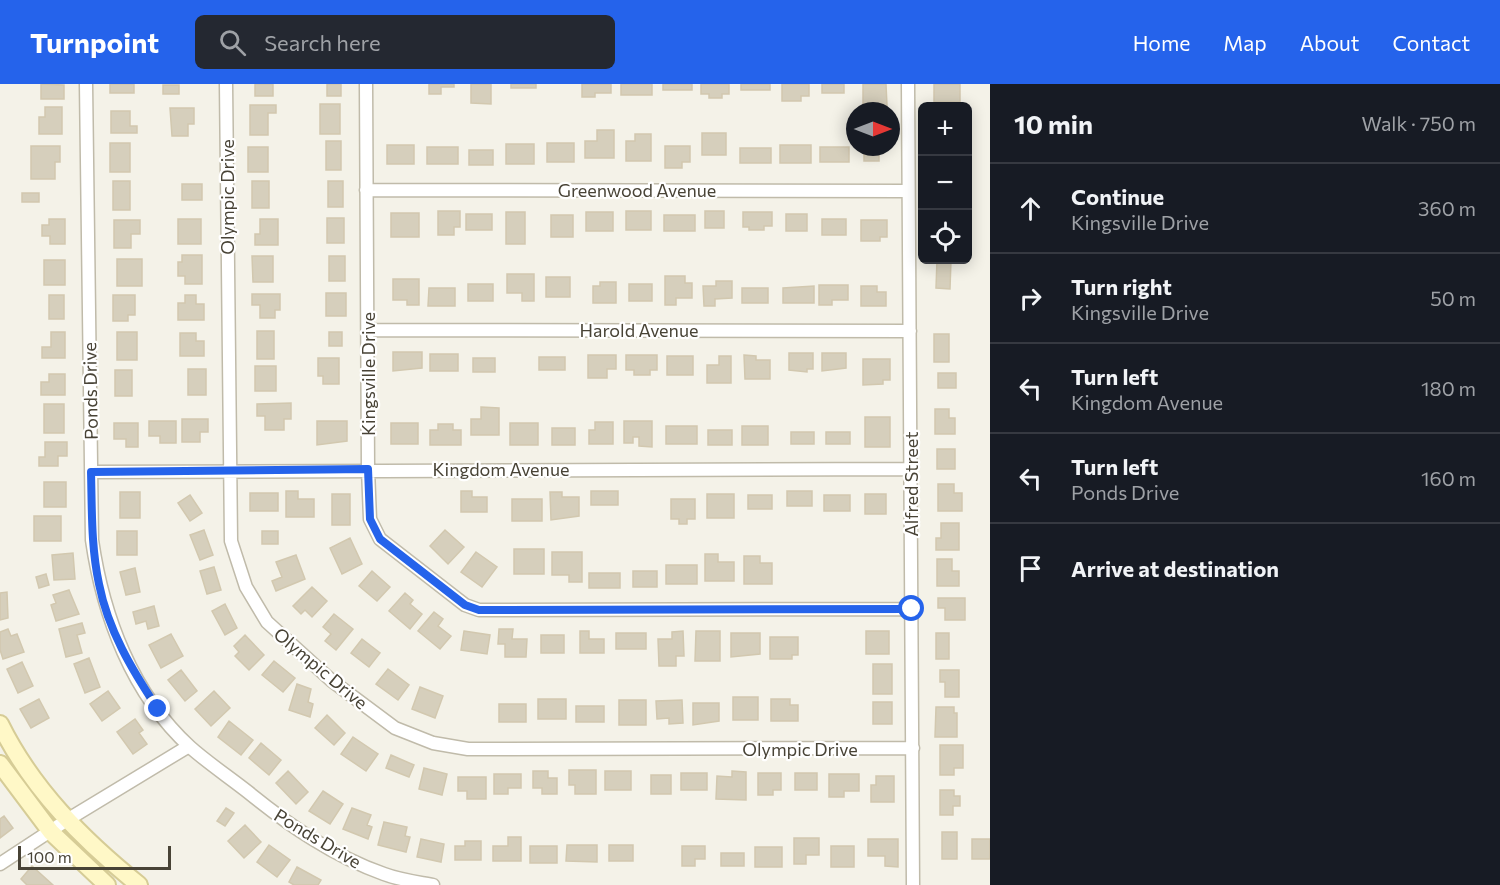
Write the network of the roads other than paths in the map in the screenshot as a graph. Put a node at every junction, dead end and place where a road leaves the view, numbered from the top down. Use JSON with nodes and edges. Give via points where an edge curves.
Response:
{"nodes":[{"id":1,"x":86,"y":84,"type":"edge"},
{"id":2,"x":226,"y":84,"type":"edge"},
{"id":3,"x":366,"y":84,"type":"edge"},
{"id":4,"x":908,"y":84,"type":"edge"},
{"id":5,"x":366,"y":190,"type":"junction"},
{"id":6,"x":908,"y":191,"type":"junction"},
{"id":7,"x":369,"y":330,"type":"junction"},
{"id":8,"x":910,"y":331,"type":"junction"},
{"id":9,"x":368,"y":469,"type":"junction"},
{"id":10,"x":911,"y":469,"type":"junction"},
{"id":11,"x":230,"y":471,"type":"junction"},
{"id":12,"x":91,"y":472,"type":"junction"},
{"id":13,"x":912,"y":609,"type":"junction"},
{"id":14,"x":0,"y":724,"type":"edge"},
{"id":15,"x":189,"y":746,"type":"junction"},
{"id":16,"x":913,"y":748,"type":"junction"},
{"id":17,"x":0,"y":764,"type":"edge"},
{"id":18,"x":67,"y":820,"type":"junction"},
{"id":19,"x":51,"y":832,"type":"junction"},
{"id":20,"x":0,"y":864,"type":"edge"},
{"id":21,"x":107,"y":885,"type":"edge"},
{"id":22,"x":139,"y":885,"type":"edge"},
{"id":23,"x":434,"y":885,"type":"edge"},
{"id":24,"x":913,"y":885,"type":"edge"}],
"edges":[{"from":1,"to":12,"type":"street","name":"Ponds Drive"},
{"from":2,"to":11,"type":"street","name":"Olympic Drive"},
{"from":3,"to":5,"type":"street","name":"Kingsville Drive"},
{"from":4,"to":6,"type":"street","name":"Alfred Street"},
{"from":5,"to":6,"type":"street","name":"Greenwood Avenue"},
{"from":5,"to":7,"type":"street","name":"Kingsville Drive"},
{"from":6,"to":8,"type":"street","name":"Alfred Street"},
{"from":7,"to":8,"type":"street","name":"Harold Avenue"},
{"from":7,"to":9,"type":"street","name":"Kingsville Drive"},
{"from":8,"to":10,"type":"street","name":"Alfred Street"},
{"from":9,"to":10,"type":"street","name":"Kingdom Avenue"},
{"from":9,"to":11,"type":"street","name":"Kingdom Avenue"},
{"from":9,"to":13,"type":"street","name":"Kingsville Drive","via":[[370,519],[380,539],[465,605],[479,610]]},
{"from":10,"to":13,"type":"street","name":"Alfred Street"},
{"from":11,"to":12,"type":"street","name":"Kingdom Avenue"},
{"from":11,"to":16,"type":"street","name":"Olympic Drive","via":[[231,541],[246,587],[267,622],[332,681],[395,728],[433,743],[468,749]]},
{"from":12,"to":15,"type":"street","name":"Ponds Drive","via":[[92,540],[99,585],[115,635],[158,709]]},
{"from":13,"to":16,"type":"street","name":"Alfred Street"},
{"from":14,"to":18,"type":"main road","via":[[42,791]]},
{"from":15,"to":18,"type":"street"},
{"from":15,"to":23,"type":"street","name":"Ponds Drive","via":[[287,824],[340,856],[386,875]]},
{"from":16,"to":24,"type":"street","name":"Alfred Street"},
{"from":17,"to":19,"type":"main road"},
{"from":18,"to":19,"type":"street"},
{"from":18,"to":22,"type":"main road"},
{"from":19,"to":20,"type":"street"},
{"from":19,"to":21,"type":"main road"}]}
